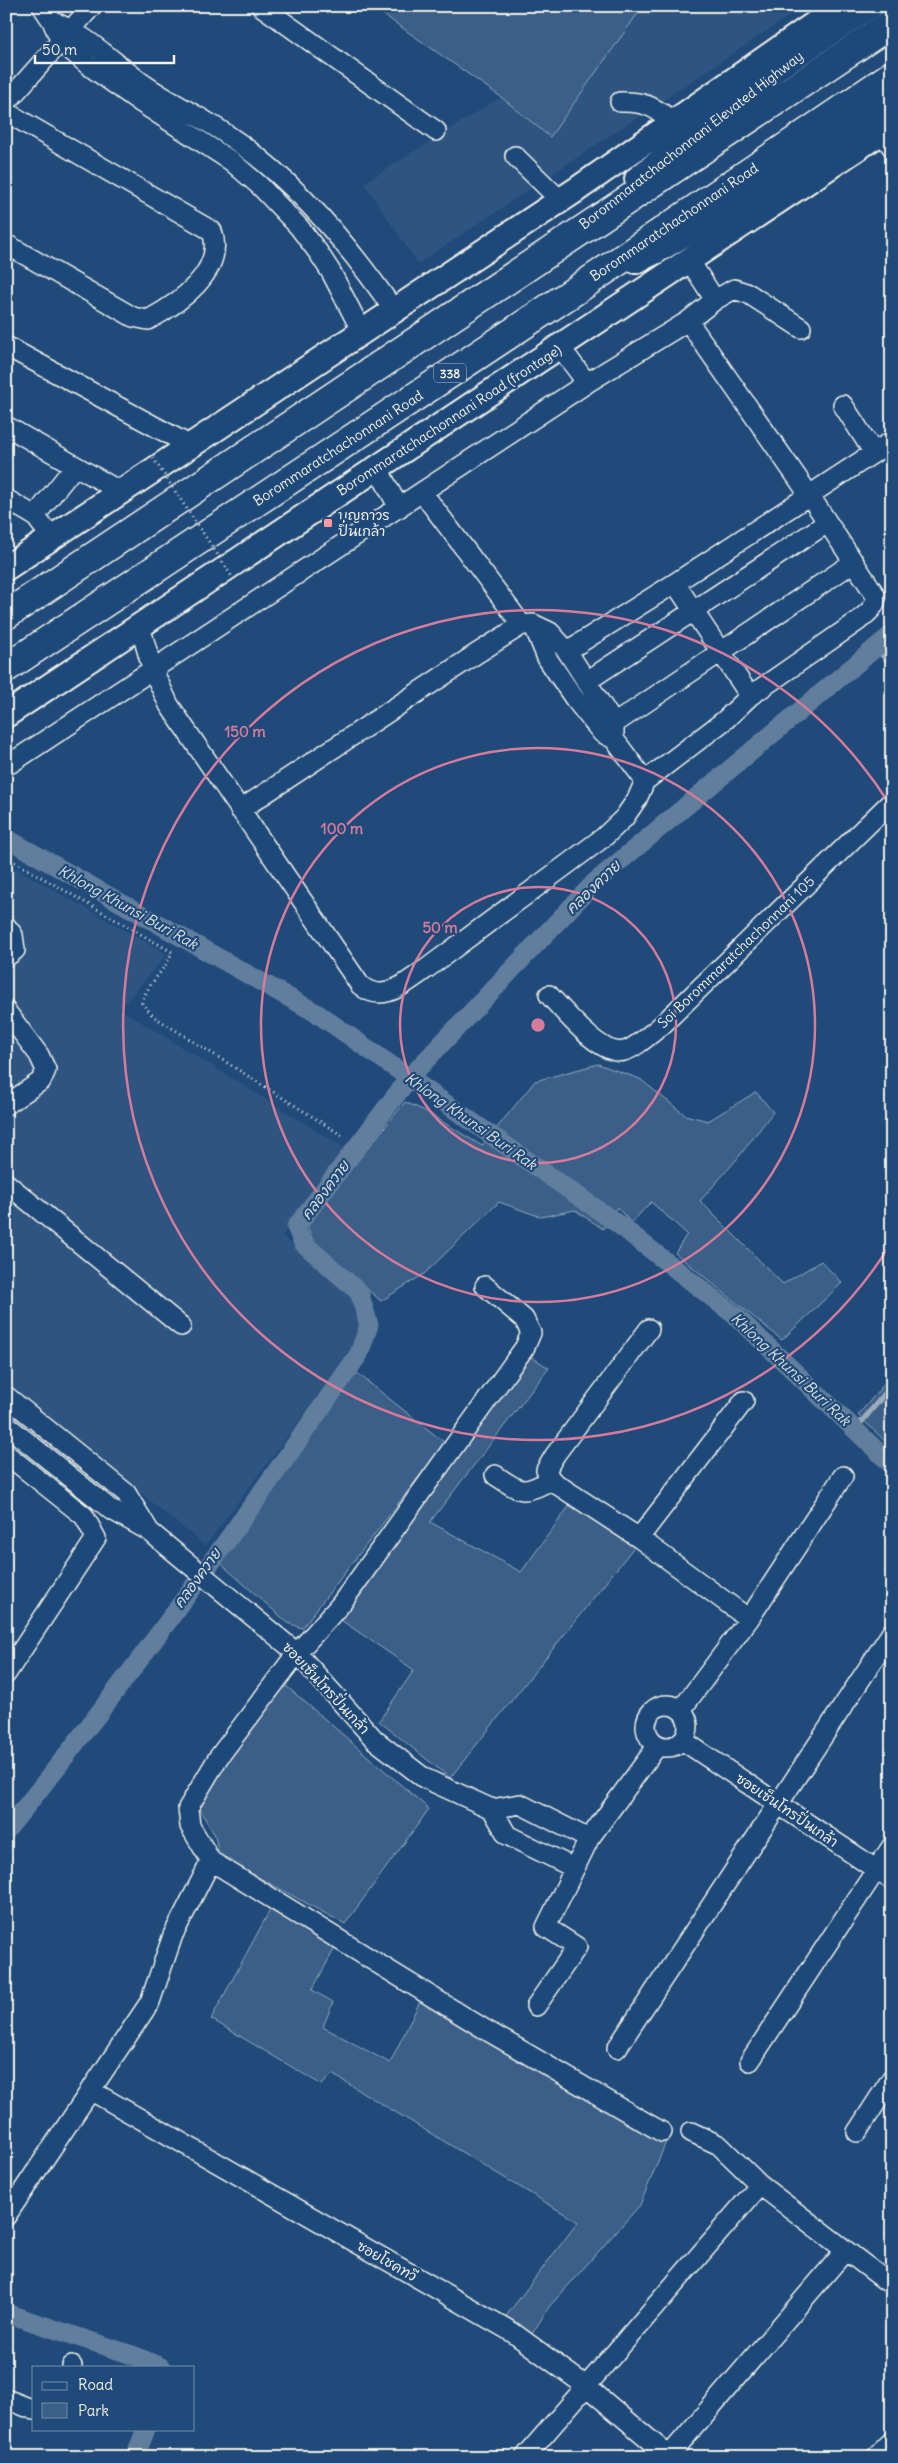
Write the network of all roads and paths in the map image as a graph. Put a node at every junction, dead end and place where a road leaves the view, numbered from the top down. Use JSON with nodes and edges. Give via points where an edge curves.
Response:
{"nodes":[{"id":1,"x":92,"y":6,"type":"edge"},
{"id":2,"x":261,"y":6,"type":"edge"},
{"id":3,"x":840,"y":6,"type":"edge"},
{"id":4,"x":871,"y":6,"type":"edge"},
{"id":5,"x":47,"y":13,"type":"edge"},
{"id":6,"x":892,"y":23,"type":"edge"},
{"id":7,"x":67,"y":35,"type":"junction"},
{"id":8,"x":776,"y":69,"type":"junction"},
{"id":9,"x":892,"y":75,"type":"edge"},
{"id":10,"x":620,"y":102,"type":"dead end"},
{"id":11,"x":6,"y":103,"type":"edge"},
{"id":12,"x":892,"y":104,"type":"edge"},
{"id":13,"x":6,"y":112,"type":"edge"},
{"id":14,"x":674,"y":121,"type":"junction"},
{"id":15,"x":436,"y":131,"type":"dead end"},
{"id":16,"x":888,"y":135,"type":"edge"},
{"id":17,"x":515,"y":156,"type":"dead end"},
{"id":18,"x":799,"y":166,"type":"junction"},
{"id":19,"x":568,"y":195,"type":"junction"},
{"id":20,"x":6,"y":244,"type":"edge"},
{"id":21,"x":562,"y":244,"type":"junction"},
{"id":22,"x":356,"y":256,"type":"junction"},
{"id":23,"x":689,"y":260,"type":"junction"},
{"id":24,"x":331,"y":272,"type":"junction"},
{"id":25,"x":579,"y":288,"type":"junction"},
{"id":26,"x":715,"y":300,"type":"junction"},
{"id":27,"x":395,"y":312,"type":"junction"},
{"id":28,"x":608,"y":314,"type":"junction"},
{"id":29,"x":688,"y":321,"type":"junction"},
{"id":30,"x":801,"y":328,"type":"dead end"},
{"id":31,"x":362,"y":332,"type":"junction"},
{"id":32,"x":6,"y":346,"type":"edge"},
{"id":33,"x":560,"y":347,"type":"junction"},
{"id":34,"x":587,"y":383,"type":"junction"},
{"id":35,"x":843,"y":405,"type":"dead end"},
{"id":36,"x":6,"y":426,"type":"edge"},
{"id":37,"x":892,"y":441,"type":"edge"},
{"id":38,"x":191,"y":446,"type":"junction"},
{"id":39,"x":874,"y":453,"type":"junction"},
{"id":40,"x":153,"y":458,"type":"dead end"},
{"id":41,"x":75,"y":466,"type":"junction"},
{"id":42,"x":377,"y":467,"type":"junction"},
{"id":43,"x":121,"y":492,"type":"junction"},
{"id":44,"x":422,"y":492,"type":"junction"},
{"id":45,"x":810,"y":496,"type":"junction"},
{"id":46,"x":6,"y":499,"type":"edge"},
{"id":47,"x":398,"y":508,"type":"junction"},
{"id":48,"x":35,"y":516,"type":"junction"},
{"id":49,"x":827,"y":523,"type":"junction"},
{"id":50,"x":51,"y":537,"type":"junction"},
{"id":51,"x":854,"y":562,"type":"junction"},
{"id":52,"x":7,"y":567,"type":"edge"},
{"id":53,"x":233,"y":578,"type":"dead end"},
{"id":54,"x":675,"y":583,"type":"junction"},
{"id":55,"x":694,"y":610,"type":"junction"},
{"id":56,"x":6,"y":615,"type":"edge"},
{"id":57,"x":528,"y":625,"type":"junction"},
{"id":58,"x":140,"y":626,"type":"junction"},
{"id":59,"x":567,"y":651,"type":"junction"},
{"id":60,"x":721,"y":651,"type":"junction"},
{"id":61,"x":6,"y":668,"type":"edge"},
{"id":62,"x":152,"y":668,"type":"junction"},
{"id":63,"x":587,"y":681,"type":"junction"},
{"id":64,"x":750,"y":696,"type":"junction"},
{"id":65,"x":6,"y":715,"type":"edge"},
{"id":66,"x":610,"y":732,"type":"junction"},
{"id":67,"x":11,"y":763,"type":"dead end"},
{"id":68,"x":645,"y":781,"type":"junction"},
{"id":69,"x":892,"y":801,"type":"edge"},
{"id":70,"x":240,"y":810,"type":"junction"},
{"id":71,"x":6,"y":857,"type":"edge"},
{"id":72,"x":6,"y":926,"type":"edge"},
{"id":73,"x":6,"y":957,"type":"edge"},
{"id":74,"x":549,"y":995,"type":"dead end"},
{"id":75,"x":6,"y":1011,"type":"edge"},
{"id":76,"x":6,"y":1105,"type":"edge"},
{"id":77,"x":343,"y":1136,"type":"dead end"},
{"id":78,"x":6,"y":1183,"type":"edge"},
{"id":79,"x":485,"y":1286,"type":"dead end"},
{"id":80,"x":180,"y":1326,"type":"dead end"},
{"id":81,"x":649,"y":1329,"type":"dead end"},
{"id":82,"x":6,"y":1396,"type":"edge"},
{"id":83,"x":744,"y":1401,"type":"dead end"},
{"id":84,"x":6,"y":1425,"type":"edge"},
{"id":85,"x":6,"y":1454,"type":"edge"},
{"id":86,"x":496,"y":1475,"type":"dead end"},
{"id":87,"x":844,"y":1476,"type":"dead end"},
{"id":88,"x":551,"y":1480,"type":"junction"},
{"id":89,"x":149,"y":1530,"type":"junction"},
{"id":90,"x":639,"y":1538,"type":"junction"},
{"id":91,"x":749,"y":1619,"type":"junction"},
{"id":92,"x":892,"y":1632,"type":"edge"},
{"id":93,"x":297,"y":1653,"type":"junction"},
{"id":94,"x":6,"y":1674,"type":"edge"},
{"id":95,"x":681,"y":1710,"type":"junction"},
{"id":96,"x":682,"y":1740,"type":"junction"},
{"id":97,"x":658,"y":1744,"type":"junction"},
{"id":98,"x":778,"y":1804,"type":"junction"},
{"id":99,"x":492,"y":1809,"type":"junction"},
{"id":100,"x":590,"y":1839,"type":"junction"},
{"id":101,"x":892,"y":1846,"type":"edge"},
{"id":102,"x":210,"y":1861,"type":"junction"},
{"id":103,"x":574,"y":1868,"type":"junction"},
{"id":104,"x":884,"y":1875,"type":"edge"},
{"id":105,"x":536,"y":2006,"type":"dead end"},
{"id":106,"x":617,"y":2048,"type":"dead end"},
{"id":107,"x":750,"y":2061,"type":"dead end"},
{"id":108,"x":892,"y":2078,"type":"edge"},
{"id":109,"x":90,"y":2090,"type":"junction"},
{"id":110,"x":662,"y":2132,"type":"dead end"},
{"id":111,"x":691,"y":2132,"type":"dead end"},
{"id":112,"x":857,"y":2132,"type":"dead end"},
{"id":113,"x":760,"y":2184,"type":"junction"},
{"id":114,"x":6,"y":2216,"type":"edge"},
{"id":115,"x":845,"y":2250,"type":"junction"},
{"id":116,"x":886,"y":2281,"type":"dead end"},
{"id":117,"x":586,"y":2386,"type":"junction"},
{"id":118,"x":6,"y":2399,"type":"edge"},
{"id":119,"x":32,"y":2409,"type":"edge"},
{"id":120,"x":892,"y":2441,"type":"edge"},
{"id":121,"x":669,"y":2456,"type":"edge"},
{"id":122,"x":525,"y":2457,"type":"edge"},
{"id":123,"x":876,"y":2457,"type":"edge"}],
"edges":[{"from":1,"to":7,"type":"street"},
{"from":2,"to":15,"type":"street"},
{"from":3,"to":14,"type":"main road"},
{"from":4,"to":8,"type":"main road","name":"Borommaratchachonnani Elevated Highway"},
{"from":5,"to":7,"type":"street"},
{"from":6,"to":21,"type":"highway"},
{"from":7,"to":11,"type":"street"},
{"from":7,"to":22,"type":"street","via":[[227,134],[260,159],[319,214]]},
{"from":7,"to":24,"type":"street","via":[[88,65],[231,160],[260,186],[299,227]]},
{"from":8,"to":19,"type":"main road","via":[[635,160]]},
{"from":8,"to":21,"type":"main road","name":"Borommaratchachonnani Elevated Highway","via":[[612,199]]},
{"from":9,"to":25,"type":"highway","name":"Borommaratchachonnani Road","number":"338"},
{"from":10,"to":14,"type":"street","via":[[638,101]]},
{"from":12,"to":18,"type":"main road","number":"338"},
{"from":13,"to":20,"type":"street","via":[[212,231],[215,239],[204,277],[148,320],[133,318]]},
{"from":14,"to":19,"type":"main road"},
{"from":16,"to":23,"type":"main road","name":"Borommaratchachonnani Road (frontage)"},
{"from":17,"to":19,"type":"street"},
{"from":18,"to":25,"type":"main road","number":"338","via":[[655,252]]},
{"from":18,"to":28,"type":"main road"},
{"from":19,"to":27,"type":"main road"},
{"from":21,"to":56,"type":"highway"},
{"from":22,"to":24,"type":"street"},
{"from":22,"to":27,"type":"street"},
{"from":23,"to":26,"type":"street"},
{"from":23,"to":28,"type":"main road","name":"Borommaratchachonnani Road (frontage)"},
{"from":24,"to":31,"type":"street"},
{"from":25,"to":61,"type":"highway","name":"Borommaratchachonnani Road","number":"338"},
{"from":26,"to":29,"type":"street"},
{"from":26,"to":30,"type":"street","via":[[734,289],[741,290]]},
{"from":27,"to":31,"type":"main road"},
{"from":28,"to":33,"type":"main road","name":"Borommaratchachonnani Road (frontage)"},
{"from":29,"to":34,"type":"street"},
{"from":29,"to":45,"type":"street"},
{"from":31,"to":38,"type":"main road"},
{"from":32,"to":38,"type":"street"},
{"from":33,"to":34,"type":"street"},
{"from":33,"to":42,"type":"main road","name":"Borommaratchachonnani Road (frontage)"},
{"from":34,"to":44,"type":"street"},
{"from":35,"to":39,"type":"street"},
{"from":36,"to":41,"type":"street"},
{"from":37,"to":39,"type":"street"},
{"from":38,"to":43,"type":"main road"},
{"from":39,"to":45,"type":"street"},
{"from":40,"to":53,"type":"path","bridge":true},
{"from":41,"to":43,"type":"street"},
{"from":41,"to":48,"type":"street"},
{"from":42,"to":47,"type":"street"},
{"from":42,"to":58,"type":"main road","name":"Borommaratchachonnani Road (frontage)"},
{"from":43,"to":50,"type":"main road"},
{"from":44,"to":47,"type":"street"},
{"from":44,"to":57,"type":"street"},
{"from":45,"to":49,"type":"street"},
{"from":45,"to":54,"type":"street"},
{"from":46,"to":48,"type":"street"},
{"from":47,"to":62,"type":"street"},
{"from":48,"to":50,"type":"street"},
{"from":49,"to":51,"type":"street"},
{"from":49,"to":55,"type":"street"},
{"from":50,"to":52,"type":"main road"},
{"from":51,"to":60,"type":"street"},
{"from":51,"to":64,"type":"street","via":[[876,596],[872,608],[858,622]]},
{"from":54,"to":55,"type":"street"},
{"from":54,"to":59,"type":"street"},
{"from":55,"to":60,"type":"street"},
{"from":55,"to":63,"type":"street"},
{"from":57,"to":59,"type":"street","via":[[550,632]]},
{"from":57,"to":66,"type":"street","via":[[574,698]]},
{"from":57,"to":70,"type":"street","via":[[476,654]]},
{"from":58,"to":62,"type":"street"},
{"from":58,"to":65,"type":"main road","name":"Borommaratchachonnani Road (frontage)"},
{"from":59,"to":63,"type":"street"},
{"from":60,"to":64,"type":"street"},
{"from":60,"to":66,"type":"street"},
{"from":62,"to":67,"type":"street"},
{"from":62,"to":70,"type":"street","via":[[169,705]]},
{"from":63,"to":66,"type":"street"},
{"from":64,"to":68,"type":"street","via":[[725,720]]},
{"from":66,"to":68,"type":"street"},
{"from":68,"to":70,"type":"street","via":[[624,818],[604,837],[426,969],[381,995],[368,993],[360,985]]},
{"from":69,"to":74,"type":"street","name":"Soi Borommaratchachonnani 105","via":[[662,1026],[626,1051],[616,1052],[591,1038]]},
{"from":71,"to":77,"type":"path","via":[[172,952],[167,965],[145,992],[142,1003],[153,1016]]},
{"from":72,"to":73,"type":"street","via":[[13,935],[15,950]]},
{"from":75,"to":76,"type":"street","via":[[39,1055],[46,1070],[41,1081]]},
{"from":78,"to":80,"type":"street"},
{"from":79,"to":93,"type":"street","via":[[524,1319],[531,1333],[525,1347],[341,1604]]},
{"from":81,"to":88,"type":"street","via":[[555,1455],[546,1470]]},
{"from":82,"to":89,"type":"street","name":"ซอยเซ็นโทรปิ่นเกล้า","via":[[126,1493]]},
{"from":83,"to":90,"type":"street"},
{"from":84,"to":89,"type":"street","name":"ซอยเซ็นโทรปิ่นเกล้า","via":[[110,1509]]},
{"from":85,"to":94,"type":"street","via":[[84,1516],[96,1538]]},
{"from":86,"to":88,"type":"street","via":[[516,1489],[530,1491]]},
{"from":87,"to":91,"type":"street"},
{"from":88,"to":90,"type":"street"},
{"from":89,"to":93,"type":"street","name":"ซอยเซ็นโทรปิ่นเกล้า"},
{"from":90,"to":91,"type":"street"},
{"from":91,"to":95,"type":"street"},
{"from":92,"to":98,"type":"street"},
{"from":93,"to":99,"type":"street","name":"ซอยเซ็นโทรปิ่นเกล้า","via":[[375,1740],[424,1778]]},
{"from":93,"to":102,"type":"street","via":[[218,1758],[188,1808],[190,1826]]},
{"from":95,"to":96,"type":"street","via":[[688,1728]]},
{"from":95,"to":97,"type":"street","via":[[668,1705],[650,1714],[648,1735]]},
{"from":96,"to":97,"type":"street","via":[[671,1746]]},
{"from":96,"to":98,"type":"street","name":"ซอยเซ็นโทรปิ่นเกล้า"},
{"from":97,"to":100,"type":"street"},
{"from":98,"to":104,"type":"street","name":"ซอยเซ็นโทรปิ่นเกล้า"},
{"from":98,"to":106,"type":"street"},
{"from":99,"to":100,"type":"street","via":[[520,1804]]},
{"from":99,"to":103,"type":"street","via":[[507,1835]]},
{"from":100,"to":103,"type":"street"},
{"from":101,"to":104,"type":"street"},
{"from":102,"to":109,"type":"street","via":[[173,1935],[150,2002]]},
{"from":102,"to":110,"type":"street","via":[[486,2030]]},
{"from":103,"to":105,"type":"street","via":[[546,1927],[577,1947]]},
{"from":104,"to":107,"type":"street"},
{"from":108,"to":112,"type":"street"},
{"from":109,"to":114,"type":"street"},
{"from":109,"to":117,"type":"street","name":"ซอยโชคทวี","via":[[512,2332]]},
{"from":111,"to":113,"type":"street","via":[[719,2145]]},
{"from":113,"to":115,"type":"street"},
{"from":113,"to":117,"type":"street"},
{"from":115,"to":116,"type":"street"},
{"from":115,"to":121,"type":"street"},
{"from":117,"to":121,"type":"street","name":"ซอยโชคทวี"},
{"from":117,"to":122,"type":"street"},
{"from":118,"to":119,"type":"street"},
{"from":120,"to":123,"type":"street"}]}
